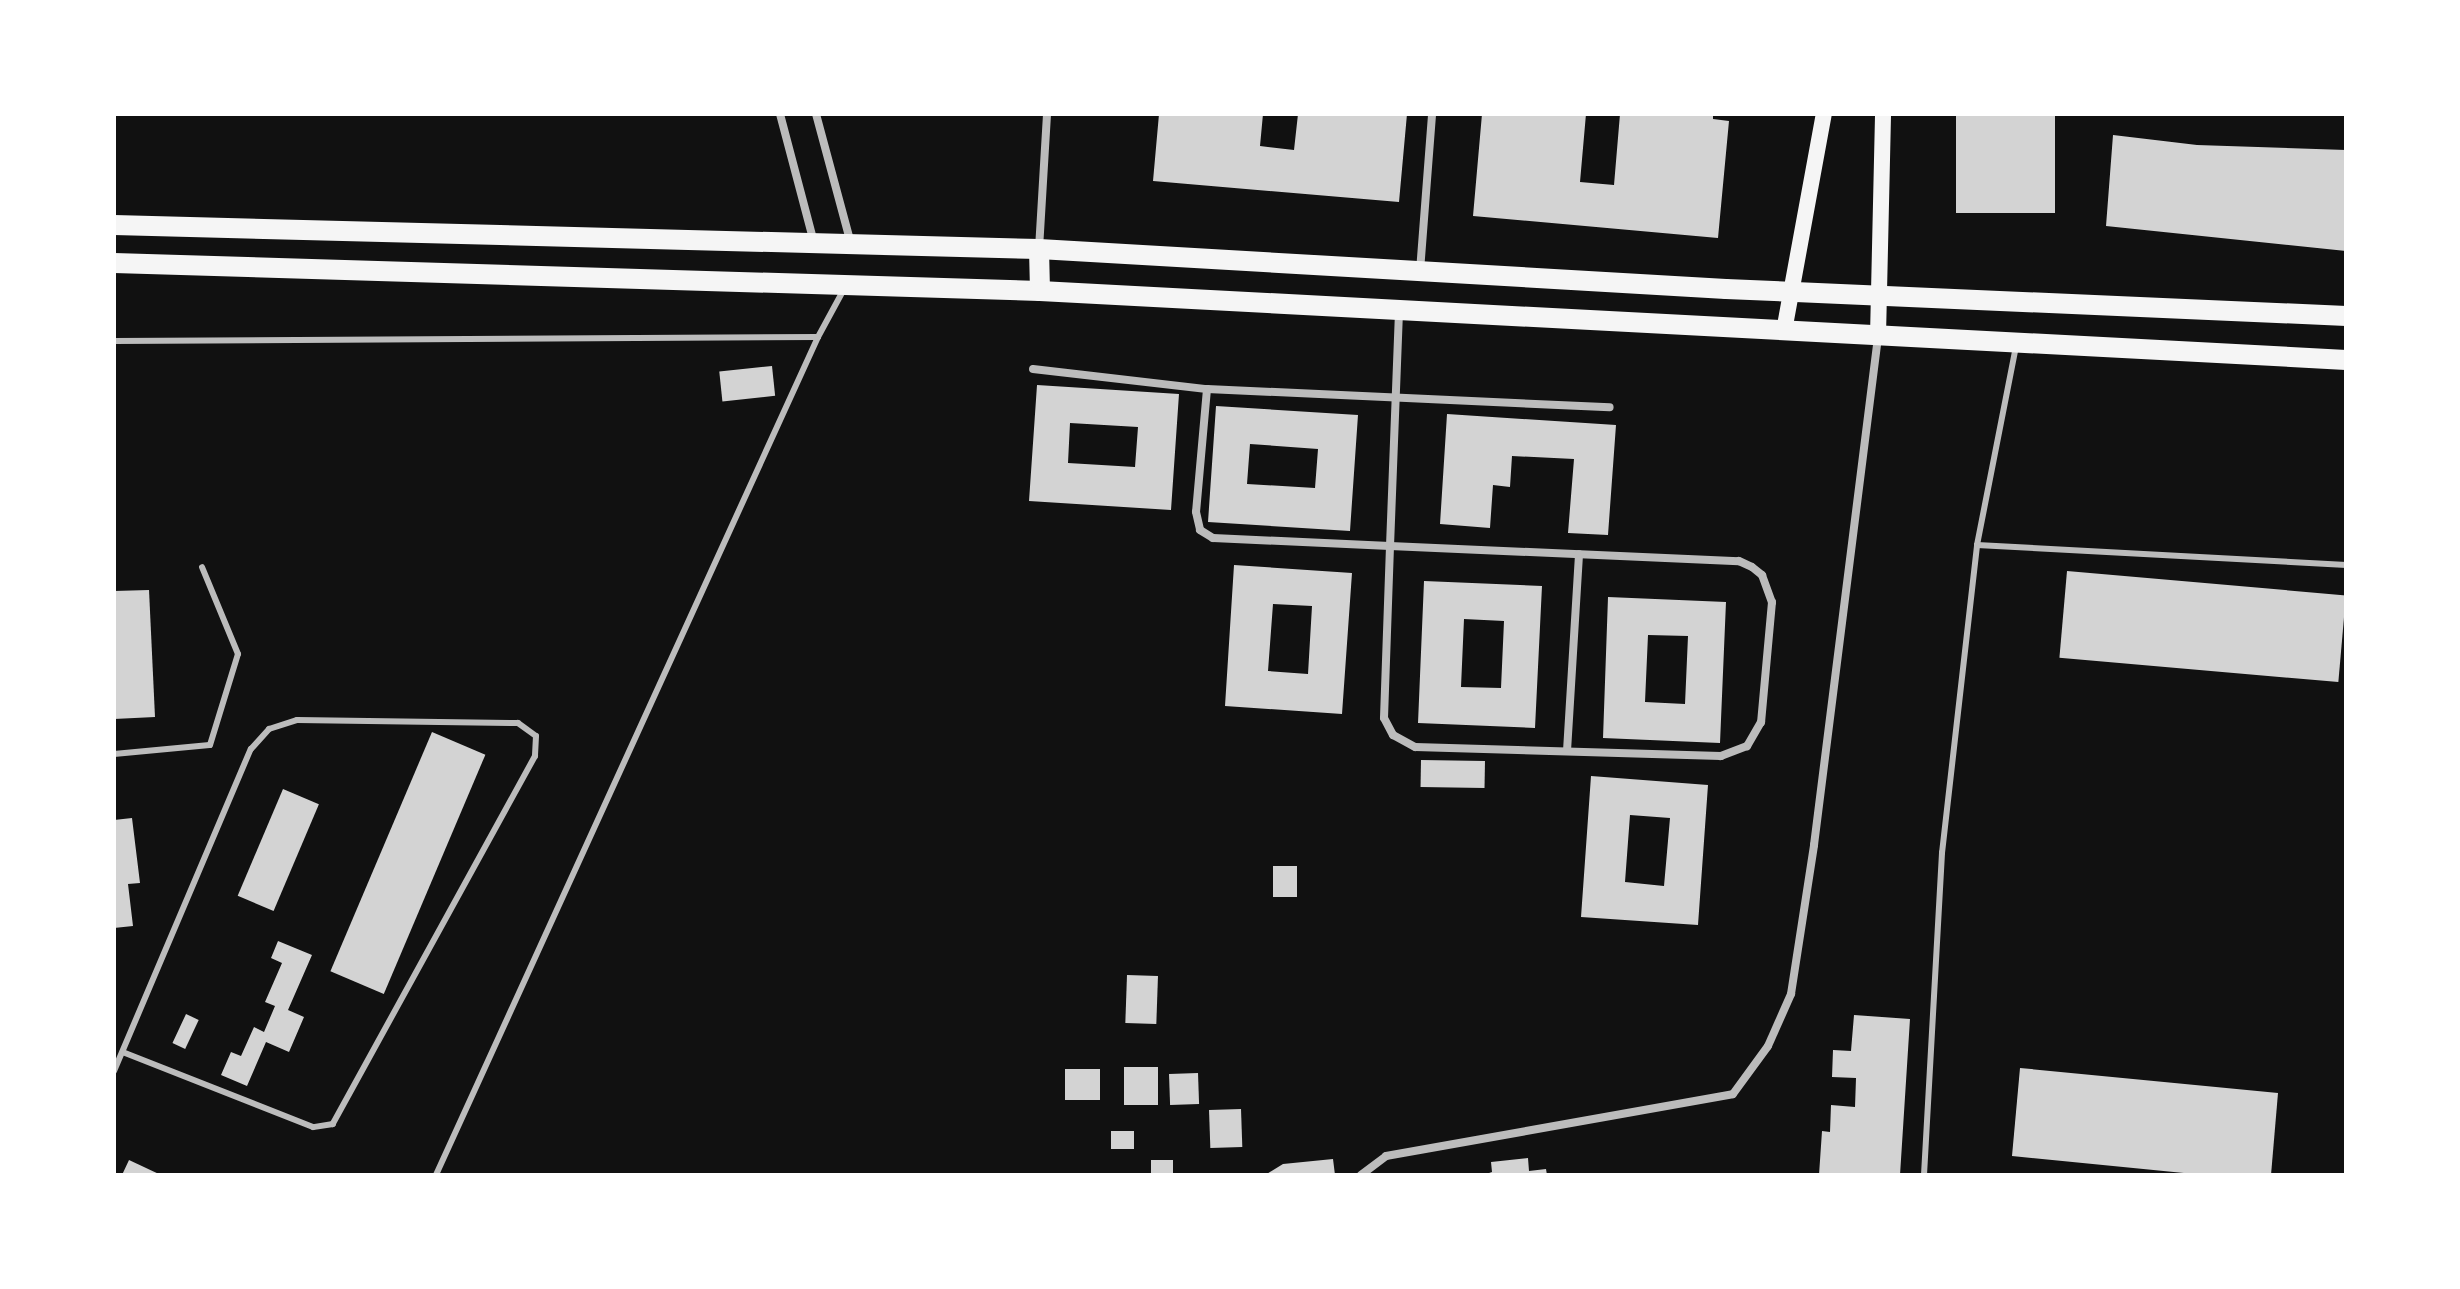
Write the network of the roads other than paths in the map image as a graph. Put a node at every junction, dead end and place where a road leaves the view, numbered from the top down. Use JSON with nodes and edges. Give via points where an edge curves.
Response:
{"nodes":[{"id":1,"x":780,"y":114,"type":"edge"},
{"id":2,"x":816,"y":114,"type":"edge"},
{"id":3,"x":1047,"y":114,"type":"edge"},
{"id":4,"x":1432,"y":114,"type":"edge"},
{"id":5,"x":1824,"y":114,"type":"edge"},
{"id":6,"x":1883,"y":114,"type":"edge"},
{"id":7,"x":114,"y":225,"type":"edge"},
{"id":8,"x":815,"y":244,"type":"junction"},
{"id":9,"x":851,"y":244,"type":"junction"},
{"id":10,"x":1039,"y":249,"type":"junction"},
{"id":11,"x":114,"y":263,"type":"edge"},
{"id":12,"x":1420,"y":272,"type":"junction"},
{"id":13,"x":846,"y":285,"type":"junction"},
{"id":14,"x":1040,"y":291,"type":"junction"},
{"id":15,"x":1788,"y":292,"type":"junction"},
{"id":16,"x":1882,"y":296,"type":"junction"},
{"id":17,"x":1399,"y":311,"type":"junction"},
{"id":18,"x":2346,"y":316,"type":"edge"},
{"id":19,"x":1784,"y":331,"type":"junction"},
{"id":20,"x":1878,"y":336,"type":"junction"},
{"id":21,"x":818,"y":337,"type":"junction"},
{"id":22,"x":114,"y":341,"type":"edge"},
{"id":23,"x":2016,"y":344,"type":"junction"},
{"id":24,"x":2346,"y":360,"type":"edge"},
{"id":25,"x":1033,"y":369,"type":"dead end"},
{"id":26,"x":1207,"y":389,"type":"junction"},
{"id":27,"x":1395,"y":397,"type":"junction"},
{"id":28,"x":1610,"y":407,"type":"dead end"},
{"id":29,"x":1977,"y":545,"type":"junction"},
{"id":30,"x":1390,"y":546,"type":"junction"},
{"id":31,"x":1579,"y":554,"type":"junction"},
{"id":32,"x":2346,"y":565,"type":"edge"},
{"id":33,"x":202,"y":567,"type":"dead end"},
{"id":34,"x":1567,"y":751,"type":"junction"},
{"id":35,"x":114,"y":754,"type":"edge"},
{"id":36,"x":125,"y":1053,"type":"junction"},
{"id":37,"x":114,"y":1071,"type":"edge"},
{"id":38,"x":436,"y":1175,"type":"edge"},
{"id":39,"x":1361,"y":1175,"type":"edge"},
{"id":40,"x":1924,"y":1175,"type":"edge"}],
"edges":[{"from":1,"to":8,"type":"street"},
{"from":2,"to":9,"type":"street"},
{"from":3,"to":10,"type":"street"},
{"from":4,"to":12,"type":"street"},
{"from":5,"to":15,"type":"main road"},
{"from":6,"to":16,"type":"main road"},
{"from":7,"to":8,"type":"main road"},
{"from":8,"to":9,"type":"main road"},
{"from":9,"to":10,"type":"main road"},
{"from":10,"to":12,"type":"main road"},
{"from":10,"to":14,"type":"main road"},
{"from":11,"to":13,"type":"main road"},
{"from":12,"to":15,"type":"main road"},
{"from":13,"to":14,"type":"main road"},
{"from":13,"to":21,"type":"lane"},
{"from":14,"to":17,"type":"main road"},
{"from":15,"to":16,"type":"main road"},
{"from":15,"to":19,"type":"main road"},
{"from":16,"to":18,"type":"main road"},
{"from":16,"to":20,"type":"main road"},
{"from":17,"to":19,"type":"main road"},
{"from":17,"to":27,"type":"street"},
{"from":19,"to":20,"type":"main road"},
{"from":20,"to":23,"type":"main road"},
{"from":20,"to":39,"type":"street","via":[[1812,860],[1791,994],[1768,1046],[1733,1094],[1386,1156]]},
{"from":21,"to":22,"type":"lane"},
{"from":21,"to":38,"type":"lane"},
{"from":23,"to":24,"type":"main road"},
{"from":23,"to":29,"type":"lane"},
{"from":25,"to":26,"type":"street"},
{"from":26,"to":27,"type":"street"},
{"from":26,"to":30,"type":"street","via":[[1196,512],[1205,535]]},
{"from":27,"to":28,"type":"street"},
{"from":27,"to":30,"type":"street"},
{"from":29,"to":32,"type":"lane"},
{"from":29,"to":40,"type":"lane","via":[[1942,853]]},
{"from":30,"to":31,"type":"street"},
{"from":30,"to":34,"type":"street","via":[[1384,718],[1393,735],[1415,747]]},
{"from":31,"to":34,"type":"street"},
{"from":31,"to":34,"type":"street","via":[[1739,561],[1762,575],[1772,602],[1761,722],[1747,746],[1721,756]]},
{"from":33,"to":35,"type":"lane","via":[[238,654],[210,745]]},
{"from":36,"to":36,"type":"lane","via":[[313,1127],[333,1124],[535,756],[536,736],[518,723],[297,720],[269,729],[251,749]]},
{"from":36,"to":37,"type":"lane"}]}
